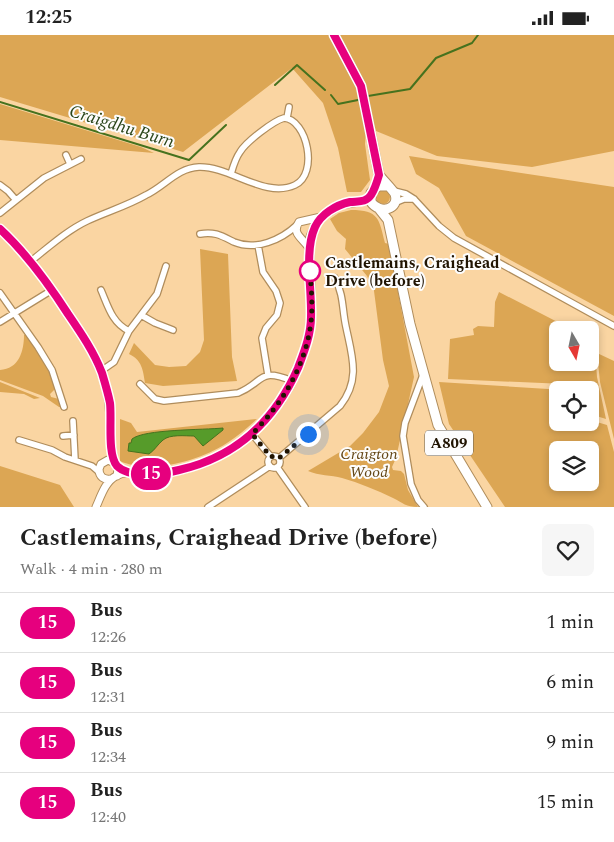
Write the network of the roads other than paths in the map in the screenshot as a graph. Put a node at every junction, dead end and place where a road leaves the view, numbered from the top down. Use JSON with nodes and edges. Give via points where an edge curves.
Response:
{"nodes":[{"id":1,"x":334,"y":35,"type":"edge"},
{"id":2,"x":289,"y":107,"type":"dead end"},
{"id":3,"x":287,"y":118,"type":"junction"},
{"id":4,"x":66,"y":155,"type":"dead end"},
{"id":5,"x":80,"y":159,"type":"dead end"},
{"id":6,"x":70,"y":164,"type":"junction"},
{"id":7,"x":231,"y":174,"type":"junction"},
{"id":8,"x":379,"y":175,"type":"junction"},
{"id":9,"x":0,"y":185,"type":"edge"},
{"id":10,"x":376,"y":187,"type":"junction"},
{"id":11,"x":391,"y":189,"type":"junction"},
{"id":12,"x":15,"y":199,"type":"junction"},
{"id":13,"x":414,"y":199,"type":"junction"},
{"id":14,"x":372,"y":203,"type":"junction"},
{"id":15,"x":393,"y":204,"type":"junction"},
{"id":16,"x":0,"y":213,"type":"edge"},
{"id":17,"x":321,"y":217,"type":"junction"},
{"id":18,"x":388,"y":220,"type":"junction"},
{"id":19,"x":309,"y":221,"type":"junction"},
{"id":20,"x":296,"y":225,"type":"junction"},
{"id":21,"x":0,"y":229,"type":"edge"},
{"id":22,"x":200,"y":234,"type":"dead end"},
{"id":23,"x":287,"y":234,"type":"junction"},
{"id":24,"x":306,"y":235,"type":"junction"},
{"id":25,"x":258,"y":245,"type":"junction"},
{"id":26,"x":31,"y":261,"type":"junction"},
{"id":27,"x":166,"y":267,"type":"dead end"},
{"id":28,"x":335,"y":278,"type":"dead end"},
{"id":29,"x":52,"y":290,"type":"junction"},
{"id":30,"x":101,"y":290,"type":"dead end"},
{"id":31,"x":0,"y":293,"type":"edge"},
{"id":32,"x":14,"y":313,"type":"junction"},
{"id":33,"x":142,"y":315,"type":"junction"},
{"id":34,"x":0,"y":322,"type":"edge"},
{"id":35,"x":614,"y":326,"type":"edge"},
{"id":36,"x":173,"y":330,"type":"dead end"},
{"id":37,"x":129,"y":331,"type":"junction"},
{"id":38,"x":101,"y":371,"type":"junction"},
{"id":39,"x":424,"y":373,"type":"junction"},
{"id":40,"x":268,"y":375,"type":"junction"},
{"id":41,"x":292,"y":381,"type":"junction"},
{"id":42,"x":140,"y":384,"type":"dead end"},
{"id":43,"x":64,"y":407,"type":"dead end"},
{"id":44,"x":73,"y":421,"type":"dead end"},
{"id":45,"x":252,"y":434,"type":"junction"},
{"id":46,"x":74,"y":435,"type":"junction"},
{"id":47,"x":63,"y":436,"type":"dead end"},
{"id":48,"x":19,"y":439,"type":"dead end"},
{"id":49,"x":111,"y":450,"type":"junction"},
{"id":50,"x":271,"y":457,"type":"junction"},
{"id":51,"x":279,"y":458,"type":"junction"},
{"id":52,"x":74,"y":460,"type":"junction"},
{"id":53,"x":116,"y":465,"type":"junction"},
{"id":54,"x":270,"y":466,"type":"junction"},
{"id":55,"x":277,"y":467,"type":"junction"},
{"id":56,"x":102,"y":469,"type":"junction"},
{"id":57,"x":128,"y":473,"type":"junction"},
{"id":58,"x":114,"y":477,"type":"junction"},
{"id":59,"x":103,"y":489,"type":"junction"},
{"id":60,"x":96,"y":507,"type":"edge"},
{"id":61,"x":208,"y":507,"type":"edge"},
{"id":62,"x":305,"y":507,"type":"edge"},
{"id":63,"x":424,"y":507,"type":"edge"},
{"id":64,"x":487,"y":507,"type":"edge"}],
"edges":[{"from":1,"to":8,"type":"main road","via":[[361,86]]},
{"from":2,"to":3,"type":"street"},
{"from":3,"to":7,"type":"street","via":[[278,120],[244,147]]},
{"from":3,"to":7,"type":"street","via":[[302,134],[308,153],[309,165],[303,179],[292,187],[275,189]]},
{"from":4,"to":6,"type":"street"},
{"from":5,"to":6,"type":"street"},
{"from":6,"to":12,"type":"street","via":[[44,177]]},
{"from":7,"to":26,"type":"street","via":[[205,167],[181,171],[154,191],[77,227]]},
{"from":8,"to":10,"type":"main road"},
{"from":8,"to":11,"type":"main road"},
{"from":9,"to":12,"type":"street"},
{"from":10,"to":11,"type":"main road","via":[[381,185]]},
{"from":10,"to":14,"type":"main road"},
{"from":11,"to":13,"type":"street"},
{"from":11,"to":15,"type":"main road"},
{"from":12,"to":16,"type":"street"},
{"from":13,"to":15,"type":"street"},
{"from":13,"to":35,"type":"street","via":[[454,238]]},
{"from":14,"to":15,"type":"main road","via":[[387,209]]},
{"from":14,"to":17,"type":"street","via":[[341,205]]},
{"from":14,"to":18,"type":"main road","number":"A809"},
{"from":15,"to":18,"type":"main road","number":"A809"},
{"from":17,"to":19,"type":"street"},
{"from":17,"to":24,"type":"street"},
{"from":18,"to":39,"type":"main road","number":"A809"},
{"from":19,"to":20,"type":"street"},
{"from":19,"to":24,"type":"street","via":[[312,225]]},
{"from":20,"to":23,"type":"street"},
{"from":20,"to":24,"type":"street"},
{"from":21,"to":26,"type":"street"},
{"from":22,"to":25,"type":"street"},
{"from":23,"to":24,"type":"street"},
{"from":23,"to":25,"type":"street"},
{"from":24,"to":41,"type":"street","via":[[310,249],[311,319],[304,352]]},
{"from":25,"to":40,"type":"street","via":[[263,272],[280,303],[277,315],[262,338]]},
{"from":26,"to":29,"type":"street"},
{"from":27,"to":33,"type":"street","via":[[159,291]]},
{"from":28,"to":51,"type":"street","via":[[352,352],[352,384],[340,406]]},
{"from":29,"to":32,"type":"street"},
{"from":29,"to":38,"type":"street"},
{"from":30,"to":37,"type":"street","via":[[112,317]]},
{"from":31,"to":32,"type":"street"},
{"from":32,"to":34,"type":"street"},
{"from":32,"to":43,"type":"street","via":[[52,370]]},
{"from":33,"to":36,"type":"street"},
{"from":33,"to":37,"type":"street"},
{"from":37,"to":38,"type":"street","via":[[117,358]]},
{"from":38,"to":49,"type":"street","via":[[110,402]]},
{"from":39,"to":63,"type":"street","via":[[403,436],[411,484]]},
{"from":39,"to":64,"type":"main road","number":"A809","via":[[438,425]]},
{"from":40,"to":41,"type":"street"},
{"from":40,"to":42,"type":"street","via":[[238,393],[164,401],[155,399]]},
{"from":41,"to":45,"type":"street","via":[[283,398]]},
{"from":44,"to":46,"type":"street"},
{"from":45,"to":50,"type":"street"},
{"from":45,"to":57,"type":"street","via":[[222,454],[192,467],[157,474]]},
{"from":46,"to":47,"type":"street"},
{"from":46,"to":52,"type":"street"},
{"from":48,"to":52,"type":"street"},
{"from":49,"to":53,"type":"street"},
{"from":49,"to":56,"type":"street"},
{"from":50,"to":51,"type":"street"},
{"from":50,"to":54,"type":"street","via":[[268,461]]},
{"from":51,"to":55,"type":"street"},
{"from":52,"to":56,"type":"street"},
{"from":53,"to":56,"type":"street","via":[[110,461]]},
{"from":53,"to":57,"type":"street"},
{"from":53,"to":58,"type":"street"},
{"from":54,"to":55,"type":"street"},
{"from":54,"to":61,"type":"street"},
{"from":55,"to":62,"type":"street"},
{"from":56,"to":58,"type":"street"},
{"from":56,"to":59,"type":"street"},
{"from":57,"to":58,"type":"street"},
{"from":58,"to":59,"type":"street"},
{"from":59,"to":60,"type":"street"}]}
